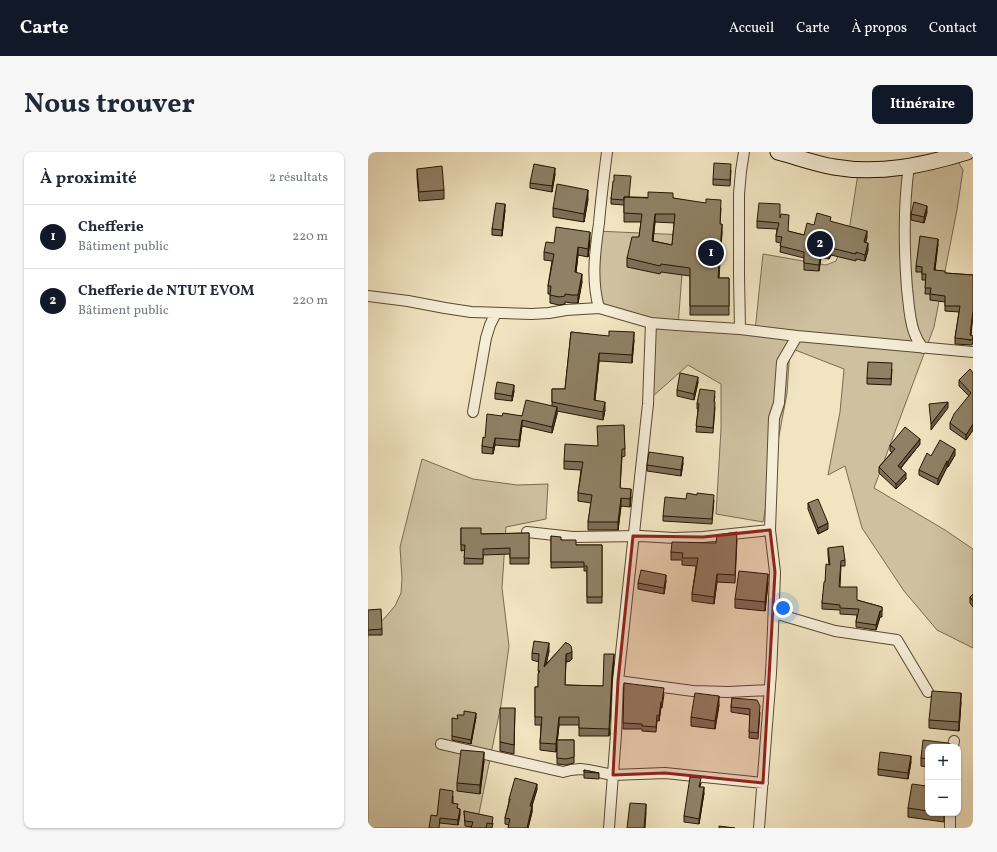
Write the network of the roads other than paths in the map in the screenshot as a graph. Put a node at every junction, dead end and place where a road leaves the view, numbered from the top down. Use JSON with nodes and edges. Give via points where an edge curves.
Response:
{"nodes":[{"id":1,"x":607,"y":152,"type":"edge"},
{"id":2,"x":744,"y":152,"type":"edge"},
{"id":3,"x":778,"y":152,"type":"edge"},
{"id":4,"x":967,"y":152,"type":"edge"},
{"id":5,"x":909,"y":166,"type":"junction"},
{"id":6,"x":368,"y":296,"type":"edge"},
{"id":7,"x":599,"y":308,"type":"junction"},
{"id":8,"x":496,"y":313,"type":"junction"},
{"id":9,"x":651,"y":323,"type":"junction"},
{"id":10,"x":740,"y":328,"type":"junction"},
{"id":11,"x":797,"y":336,"type":"junction"},
{"id":12,"x":923,"y":348,"type":"junction"},
{"id":13,"x":973,"y":352,"type":"edge"},
{"id":14,"x":473,"y":412,"type":"dead end"},
{"id":15,"x":770,"y":530,"type":"junction"},
{"id":16,"x":527,"y":532,"type":"edge"},
{"id":17,"x":634,"y":536,"type":"junction"},
{"id":18,"x":774,"y":613,"type":"junction"},
{"id":19,"x":618,"y":681,"type":"junction"},
{"id":20,"x":769,"y":690,"type":"junction"},
{"id":21,"x":928,"y":692,"type":"dead end"},
{"id":22,"x":441,"y":744,"type":"dead end"},
{"id":23,"x":613,"y":775,"type":"junction"},
{"id":24,"x":763,"y":783,"type":"junction"},
{"id":25,"x":950,"y":816,"type":"edge"},
{"id":26,"x":610,"y":828,"type":"edge"},
{"id":27,"x":759,"y":828,"type":"edge"},
{"id":28,"x":950,"y":828,"type":"edge"}],
"edges":[{"from":1,"to":7,"type":"street","via":[[594,262]]},
{"from":2,"to":10,"type":"street","via":[[740,194]]},
{"from":3,"to":5,"type":"street","via":[[833,167],[886,170]]},
{"from":4,"to":5,"type":"street"},
{"from":5,"to":12,"type":"street","via":[[905,202],[906,266],[910,316],[917,340]]},
{"from":6,"to":8,"type":"street","via":[[471,312]]},
{"from":7,"to":8,"type":"street","via":[[532,314]]},
{"from":7,"to":9,"type":"street"},
{"from":8,"to":14,"type":"street","via":[[486,338]]},
{"from":9,"to":10,"type":"street"},
{"from":9,"to":17,"type":"street","via":[[648,404]]},
{"from":10,"to":11,"type":"street"},
{"from":11,"to":12,"type":"street"},
{"from":11,"to":15,"type":"street","via":[[782,362],[779,403],[774,418]]},
{"from":12,"to":13,"type":"street"},
{"from":15,"to":17,"type":"street","via":[[703,537]]},
{"from":15,"to":18,"type":"street","via":[[775,572]]},
{"from":16,"to":17,"type":"street","via":[[573,537]]},
{"from":17,"to":19,"type":"street"},
{"from":18,"to":20,"type":"street"},
{"from":18,"to":21,"type":"street","via":[[835,631],[898,640]]},
{"from":19,"to":20,"type":"street","via":[[693,691]]},
{"from":19,"to":23,"type":"street"},
{"from":20,"to":24,"type":"street"},
{"from":22,"to":23,"type":"street","via":[[563,772],[580,769]]},
{"from":23,"to":24,"type":"street","via":[[665,773]]},
{"from":23,"to":26,"type":"street"},
{"from":24,"to":27,"type":"street"},
{"from":25,"to":28,"type":"street"}]}
